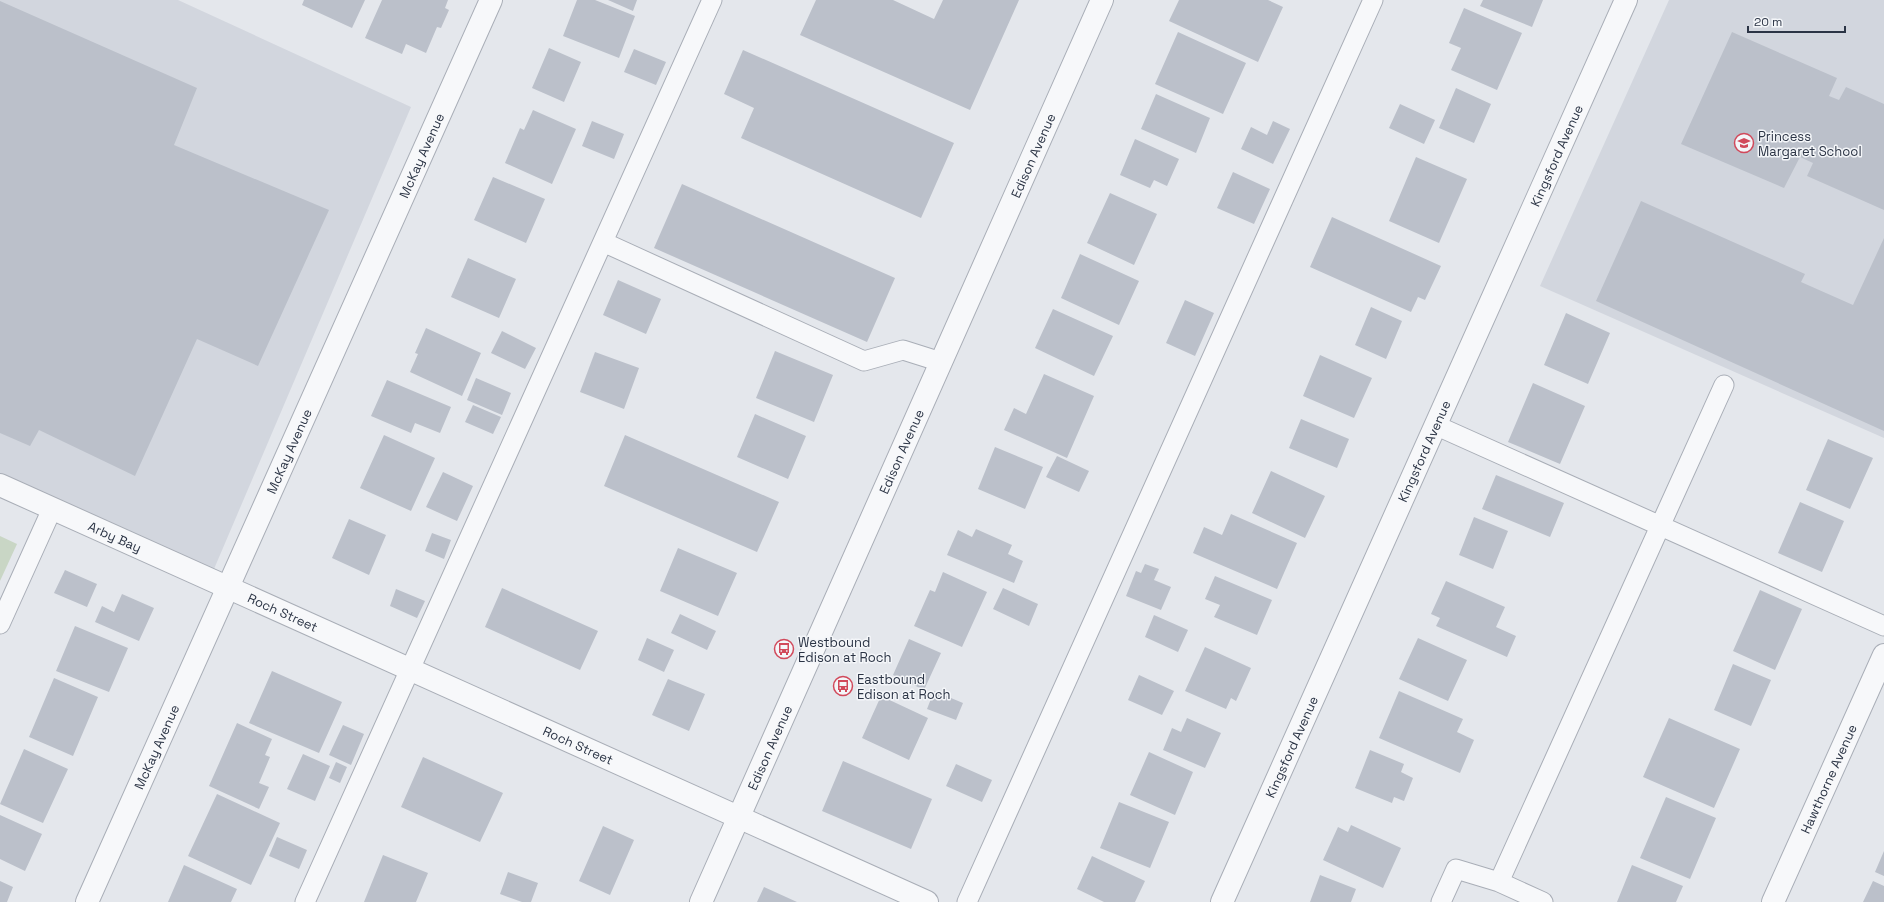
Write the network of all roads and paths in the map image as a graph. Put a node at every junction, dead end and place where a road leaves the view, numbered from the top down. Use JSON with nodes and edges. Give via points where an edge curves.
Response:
{"nodes":[{"id":1,"x":491,"y":0,"type":"edge"},
{"id":2,"x":712,"y":0,"type":"edge"},
{"id":3,"x":1102,"y":0,"type":"edge"},
{"id":4,"x":1373,"y":0,"type":"edge"},
{"id":5,"x":1626,"y":0,"type":"edge"},
{"id":6,"x":603,"y":242,"type":"junction"},
{"id":7,"x":941,"y":362,"type":"junction"},
{"id":8,"x":1724,"y":386,"type":"dead end"},
{"id":9,"x":1435,"y":425,"type":"junction"},
{"id":10,"x":0,"y":485,"type":"edge"},
{"id":11,"x":52,"y":509,"type":"junction"},
{"id":12,"x":1660,"y":526,"type":"junction"},
{"id":13,"x":229,"y":588,"type":"junction"},
{"id":14,"x":0,"y":624,"type":"edge"},
{"id":15,"x":1884,"y":626,"type":"edge"},
{"id":16,"x":1884,"y":655,"type":"edge"},
{"id":17,"x":410,"y":670,"type":"junction"},
{"id":18,"x":739,"y":817,"type":"junction"},
{"id":19,"x":1499,"y":882,"type":"junction"},
{"id":20,"x":87,"y":902,"type":"edge"},
{"id":21,"x":305,"y":902,"type":"edge"},
{"id":22,"x":701,"y":902,"type":"edge"},
{"id":23,"x":927,"y":902,"type":"edge"},
{"id":24,"x":967,"y":902,"type":"edge"},
{"id":25,"x":1222,"y":902,"type":"edge"},
{"id":26,"x":1441,"y":902,"type":"edge"},
{"id":27,"x":1543,"y":902,"type":"edge"},
{"id":28,"x":1773,"y":902,"type":"edge"}],
"edges":[{"from":1,"to":13,"type":"street","name":"McKay Avenue"},
{"from":2,"to":6,"type":"lane"},
{"from":3,"to":7,"type":"street","name":"Edison Avenue"},
{"from":4,"to":24,"type":"lane"},
{"from":5,"to":9,"type":"street","name":"Kingsford Avenue"},
{"from":6,"to":7,"type":"lane","via":[[864,361],[903,350]]},
{"from":6,"to":17,"type":"lane"},
{"from":7,"to":18,"type":"street","name":"Edison Avenue"},
{"from":8,"to":12,"type":"lane"},
{"from":9,"to":12,"type":"lane"},
{"from":9,"to":25,"type":"street","name":"Kingsford Avenue"},
{"from":10,"to":11,"type":"street","name":"Arby Bay"},
{"from":11,"to":13,"type":"street","name":"Arby Bay"},
{"from":11,"to":14,"type":"lane"},
{"from":12,"to":15,"type":"lane"},
{"from":12,"to":19,"type":"lane"},
{"from":13,"to":17,"type":"street","name":"Roch Street"},
{"from":13,"to":20,"type":"street","name":"McKay Avenue"},
{"from":16,"to":28,"type":"street","name":"Hawthorne Avenue"},
{"from":17,"to":18,"type":"street","name":"Roch Street"},
{"from":17,"to":21,"type":"lane"},
{"from":18,"to":22,"type":"street","name":"Edison Avenue"},
{"from":18,"to":23,"type":"street","name":"Roch Street"},
{"from":19,"to":26,"type":"lane","via":[[1456,869]]},
{"from":19,"to":27,"type":"lane"}]}
